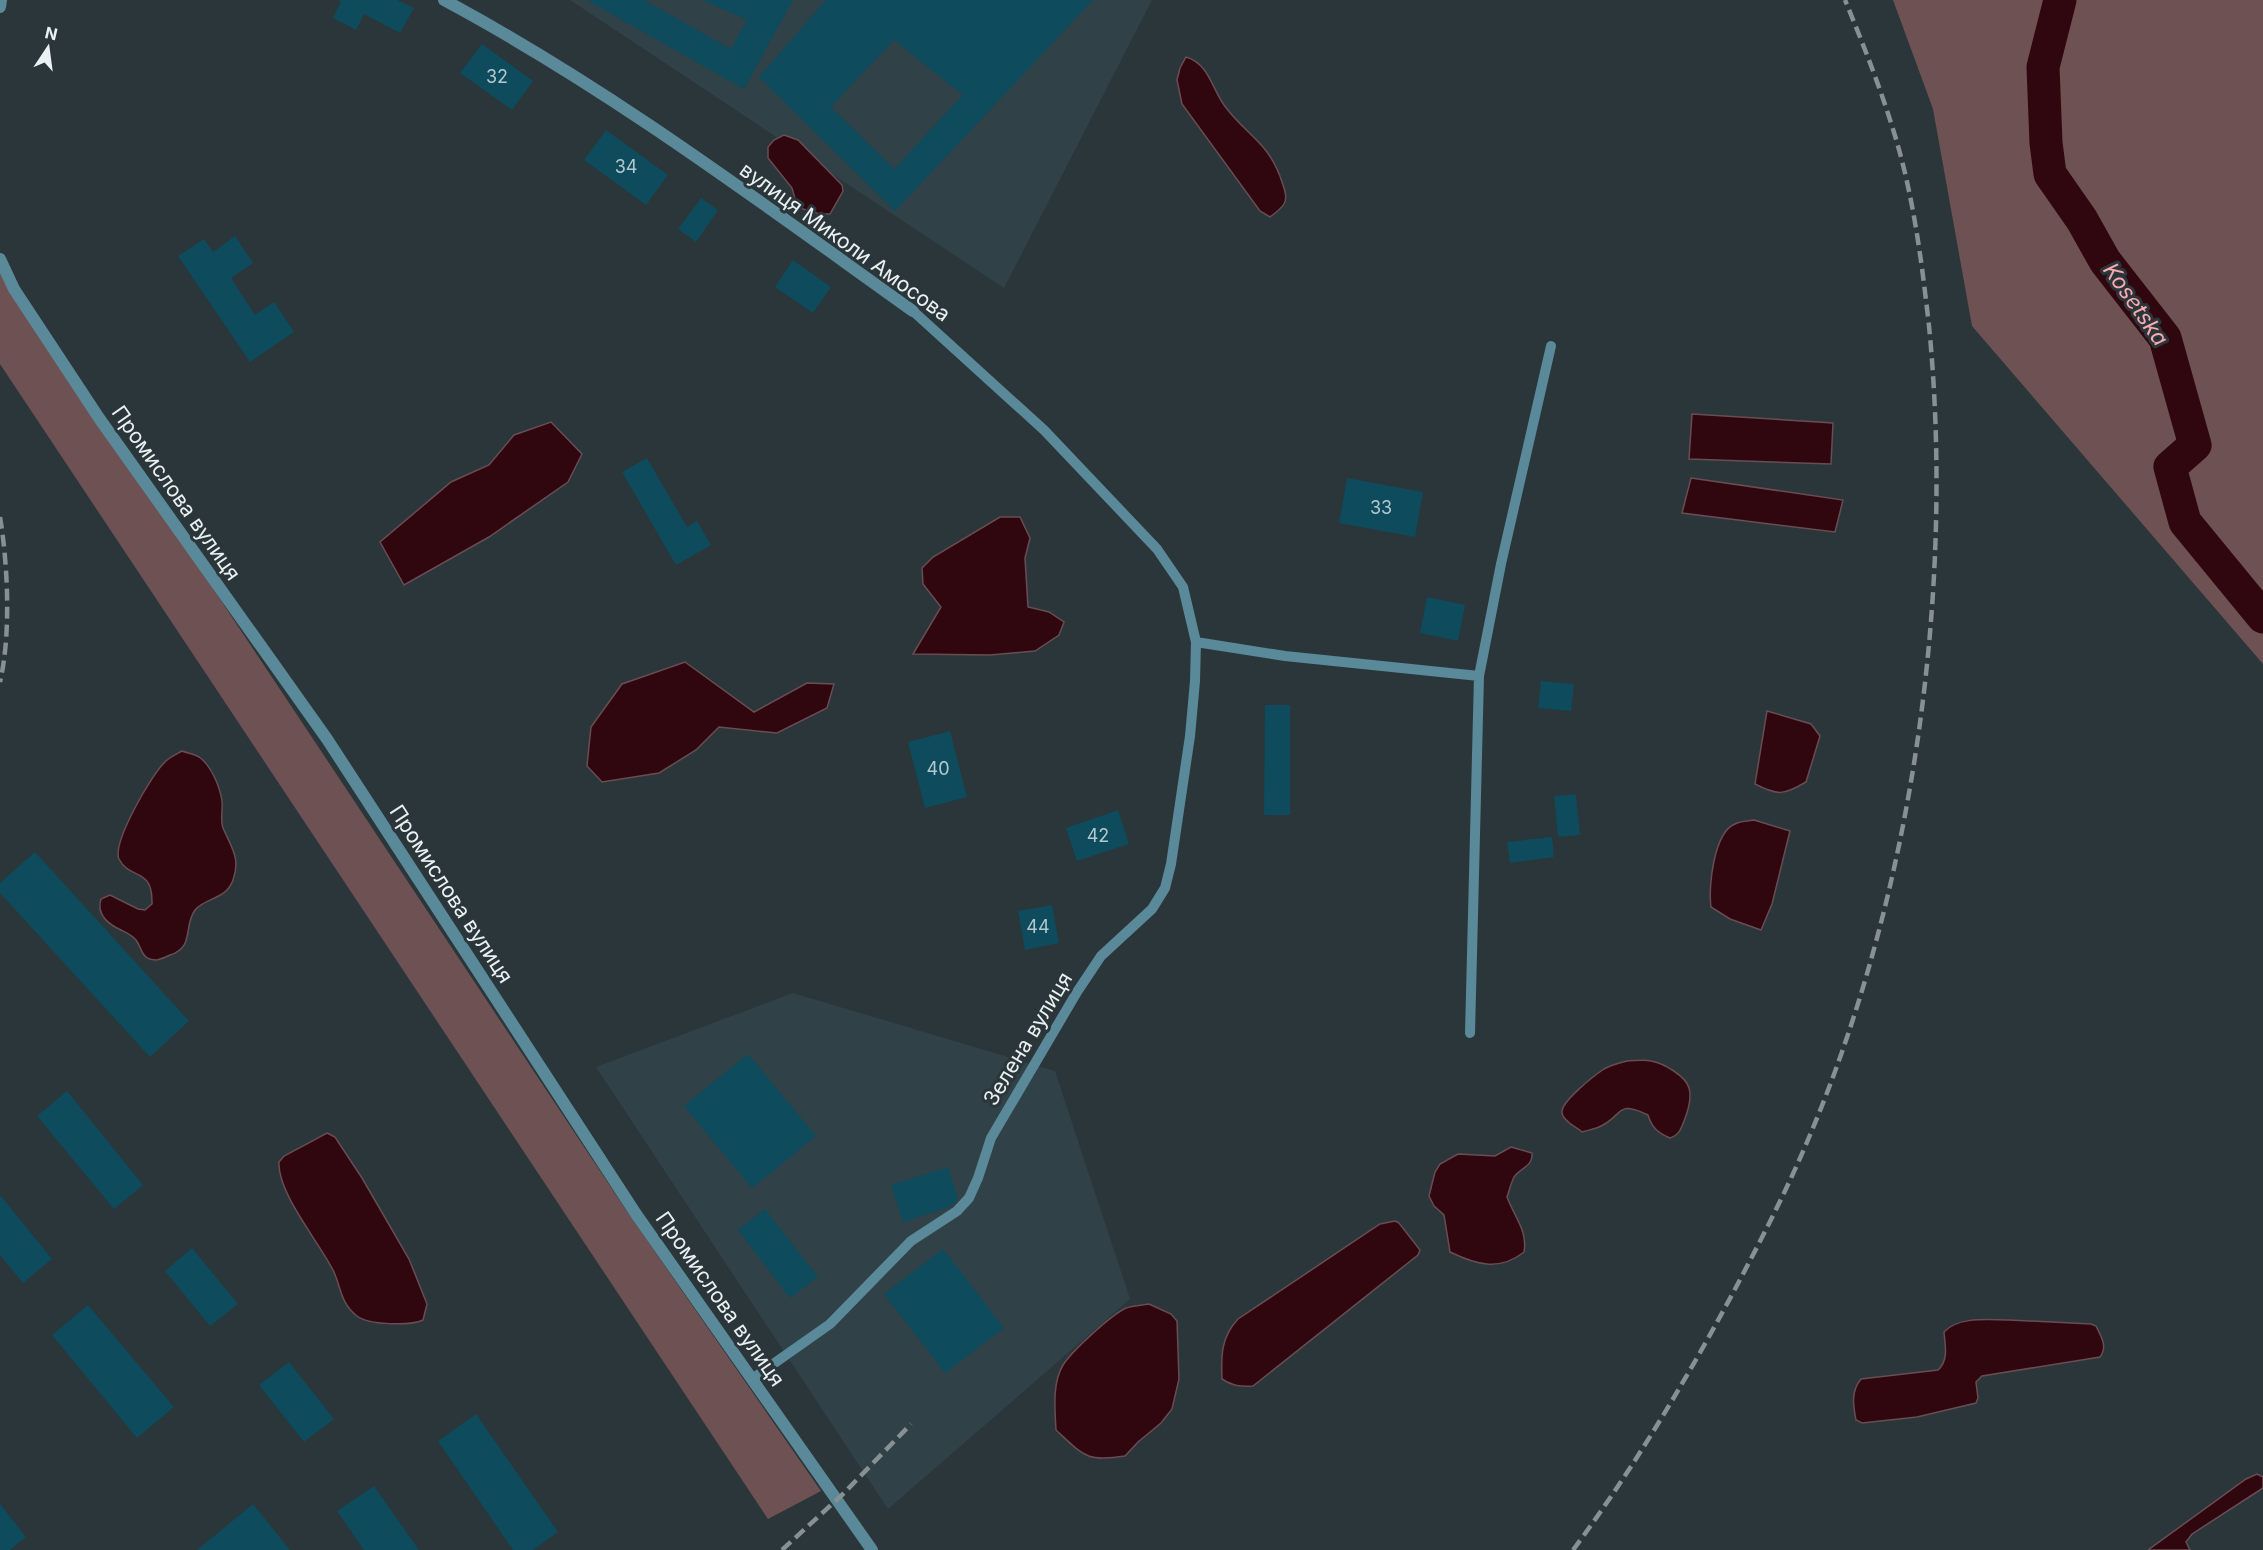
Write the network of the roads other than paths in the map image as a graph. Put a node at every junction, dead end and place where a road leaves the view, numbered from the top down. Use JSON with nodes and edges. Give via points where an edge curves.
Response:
{"nodes":[{"id":1,"x":1,"y":0,"type":"edge"},
{"id":2,"x":444,"y":0,"type":"edge"},
{"id":3,"x":0,"y":7,"type":"edge"},
{"id":4,"x":0,"y":259,"type":"edge"},
{"id":5,"x":914,"y":311,"type":"joint"},
{"id":6,"x":1551,"y":346,"type":"dead end"},
{"id":7,"x":1196,"y":642,"type":"junction"},
{"id":8,"x":1479,"y":676,"type":"junction"},
{"id":9,"x":1470,"y":1033,"type":"dead end"},
{"id":10,"x":752,"y":1379,"type":"junction"},
{"id":11,"x":872,"y":1550,"type":"edge"}],
"edges":[{"from":1,"to":3,"type":"street"},
{"from":2,"to":5,"type":"street","name":"вулиця Миколи Амосова","via":[[504,32],[633,112]]},
{"from":4,"to":10,"type":"street","name":"Промислова вулиця","via":[[14,289],[99,418],[327,739],[636,1214]]},
{"from":5,"to":7,"type":"lane","name":"вулиця Миколи Амосова","via":[[1044,430],[1157,549],[1183,587]]},
{"from":6,"to":8,"type":"lane"},
{"from":7,"to":8,"type":"lane","via":[[1285,656]]},
{"from":7,"to":10,"type":"lane","name":"Зелена вулиця","via":[[1190,736],[1165,888],[1152,909],[1101,956],[1077,992],[991,1138],[969,1198],[957,1211],[911,1241],[830,1323]]},
{"from":8,"to":9,"type":"lane"},
{"from":10,"to":11,"type":"street","name":"Промислова вулиця"}]}
